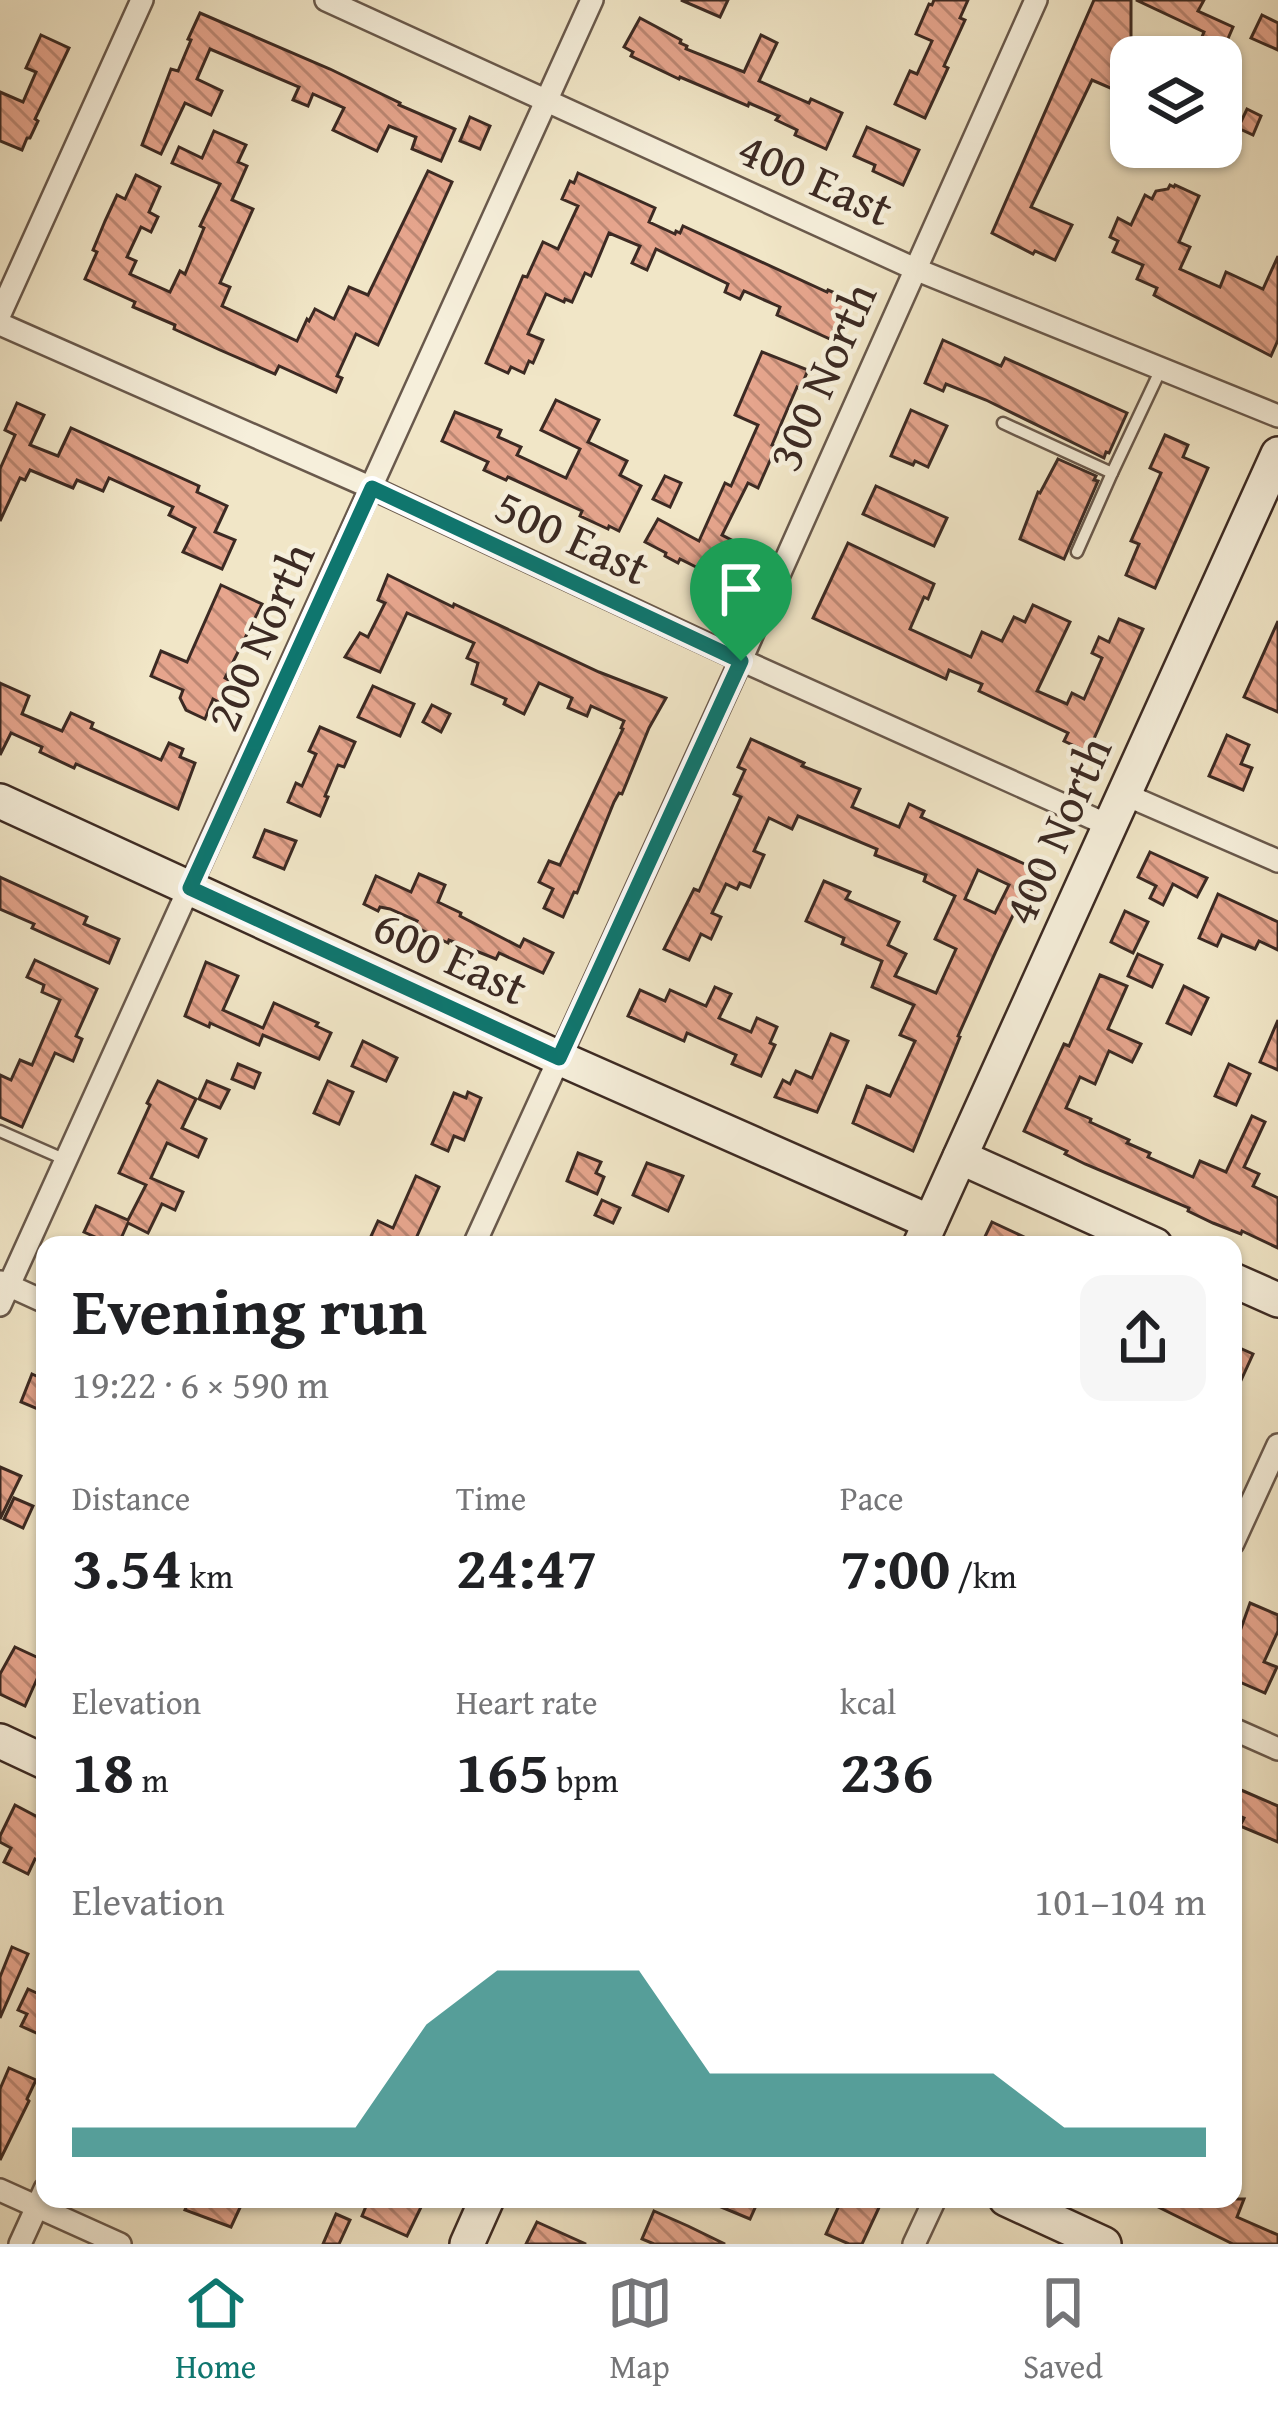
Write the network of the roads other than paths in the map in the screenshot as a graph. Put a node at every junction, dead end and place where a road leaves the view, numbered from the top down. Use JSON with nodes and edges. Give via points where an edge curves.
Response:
{"nodes":[{"id":1,"x":142,"y":0,"type":"edge"},
{"id":2,"x":326,"y":0,"type":"edge"},
{"id":3,"x":592,"y":0,"type":"edge"},
{"id":4,"x":1036,"y":0,"type":"edge"},
{"id":5,"x":546,"y":101,"type":"junction"},
{"id":6,"x":915,"y":268,"type":"junction"},
{"id":7,"x":0,"y":314,"type":"edge"},
{"id":8,"x":0,"y":325,"type":"edge"},
{"id":9,"x":1161,"y":369,"type":"junction"},
{"id":10,"x":1278,"y":416,"type":"edge"},
{"id":11,"x":1003,"y":423,"type":"dead end"},
{"id":12,"x":1278,"y":454,"type":"edge"},
{"id":13,"x":1112,"y":472,"type":"junction"},
{"id":14,"x":372,"y":488,"type":"junction"},
{"id":15,"x":1077,"y":552,"type":"dead end"},
{"id":16,"x":741,"y":661,"type":"junction"},
{"id":17,"x":1124,"y":794,"type":"junction"},
{"id":18,"x":0,"y":801,"type":"edge"},
{"id":19,"x":1110,"y":826,"type":"junction"},
{"id":20,"x":1278,"y":861,"type":"edge"},
{"id":21,"x":190,"y":888,"type":"junction"},
{"id":22,"x":559,"y":1058,"type":"junction"},
{"id":23,"x":0,"y":1131,"type":"edge"},
{"id":24,"x":959,"y":1157,"type":"junction"},
{"id":25,"x":66,"y":1160,"type":"junction"},
{"id":26,"x":925,"y":1233,"type":"edge"},
{"id":27,"x":478,"y":1236,"type":"edge"},
{"id":28,"x":1135,"y":1236,"type":"edge"},
{"id":29,"x":1242,"y":1284,"type":"edge"},
{"id":30,"x":3,"y":1291,"type":"edge"},
{"id":31,"x":36,"y":1300,"type":"edge"},
{"id":32,"x":1278,"y":1300,"type":"edge"},
{"id":33,"x":1278,"y":1445,"type":"edge"},
{"id":34,"x":1242,"y":1523,"type":"edge"},
{"id":35,"x":1242,"y":1733,"type":"edge"},
{"id":36,"x":0,"y":1741,"type":"edge"},
{"id":37,"x":1278,"y":1749,"type":"edge"},
{"id":38,"x":36,"y":1758,"type":"edge"},
{"id":39,"x":0,"y":2190,"type":"edge"},
{"id":40,"x":36,"y":2197,"type":"edge"},
{"id":41,"x":36,"y":2208,"type":"edge"},
{"id":42,"x":58,"y":2208,"type":"edge"},
{"id":43,"x":483,"y":2208,"type":"edge"},
{"id":44,"x":930,"y":2208,"type":"edge"},
{"id":45,"x":1026,"y":2208,"type":"edge"},
{"id":46,"x":20,"y":2244,"type":"edge"},
{"id":47,"x":120,"y":2244,"type":"edge"},
{"id":48,"x":466,"y":2244,"type":"edge"},
{"id":49,"x":914,"y":2244,"type":"edge"},
{"id":50,"x":1104,"y":2244,"type":"edge"}],
"edges":[{"from":1,"to":7,"type":"street"},
{"from":2,"to":5,"type":"street","name":"400 East"},
{"from":3,"to":5,"type":"street","name":"200 North"},
{"from":4,"to":6,"type":"street","name":"300 North"},
{"from":5,"to":6,"type":"street","name":"400 East"},
{"from":5,"to":14,"type":"street","name":"200 North"},
{"from":6,"to":9,"type":"street","name":"400 East"},
{"from":6,"to":16,"type":"street","name":"300 North"},
{"from":8,"to":14,"type":"street","name":"500 East"},
{"from":9,"to":10,"type":"street","name":"400 East"},
{"from":9,"to":13,"type":"lane"},
{"from":11,"to":13,"type":"lane"},
{"from":12,"to":17,"type":"street","name":"400 North"},
{"from":13,"to":15,"type":"lane"},
{"from":14,"to":16,"type":"street","name":"500 East"},
{"from":14,"to":21,"type":"street","name":"200 North"},
{"from":16,"to":19,"type":"street","name":"500 East"},
{"from":16,"to":22,"type":"street","name":"300 North"},
{"from":17,"to":19,"type":"street","name":"400 North"},
{"from":17,"to":20,"type":"street"},
{"from":18,"to":21,"type":"street","name":"600 East"},
{"from":19,"to":24,"type":"street","name":"400 North"},
{"from":21,"to":22,"type":"street","name":"600 East"},
{"from":21,"to":25,"type":"street","name":"200 North"},
{"from":22,"to":26,"type":"street","name":"600 East"},
{"from":22,"to":27,"type":"street","name":"300 North"},
{"from":23,"to":25,"type":"lane"},
{"from":24,"to":26,"type":"street","name":"400 North"},
{"from":24,"to":28,"type":"street"},
{"from":25,"to":30,"type":"street","name":"200 North"},
{"from":29,"to":32,"type":"street"},
{"from":30,"to":31,"type":"street"},
{"from":33,"to":34,"type":"street"},
{"from":35,"to":37,"type":"street"},
{"from":36,"to":38,"type":"street"},
{"from":39,"to":40,"type":"street"},
{"from":41,"to":46,"type":"street"},
{"from":42,"to":47,"type":"street"},
{"from":43,"to":48,"type":"street"},
{"from":44,"to":49,"type":"street"},
{"from":45,"to":50,"type":"street"}]}
